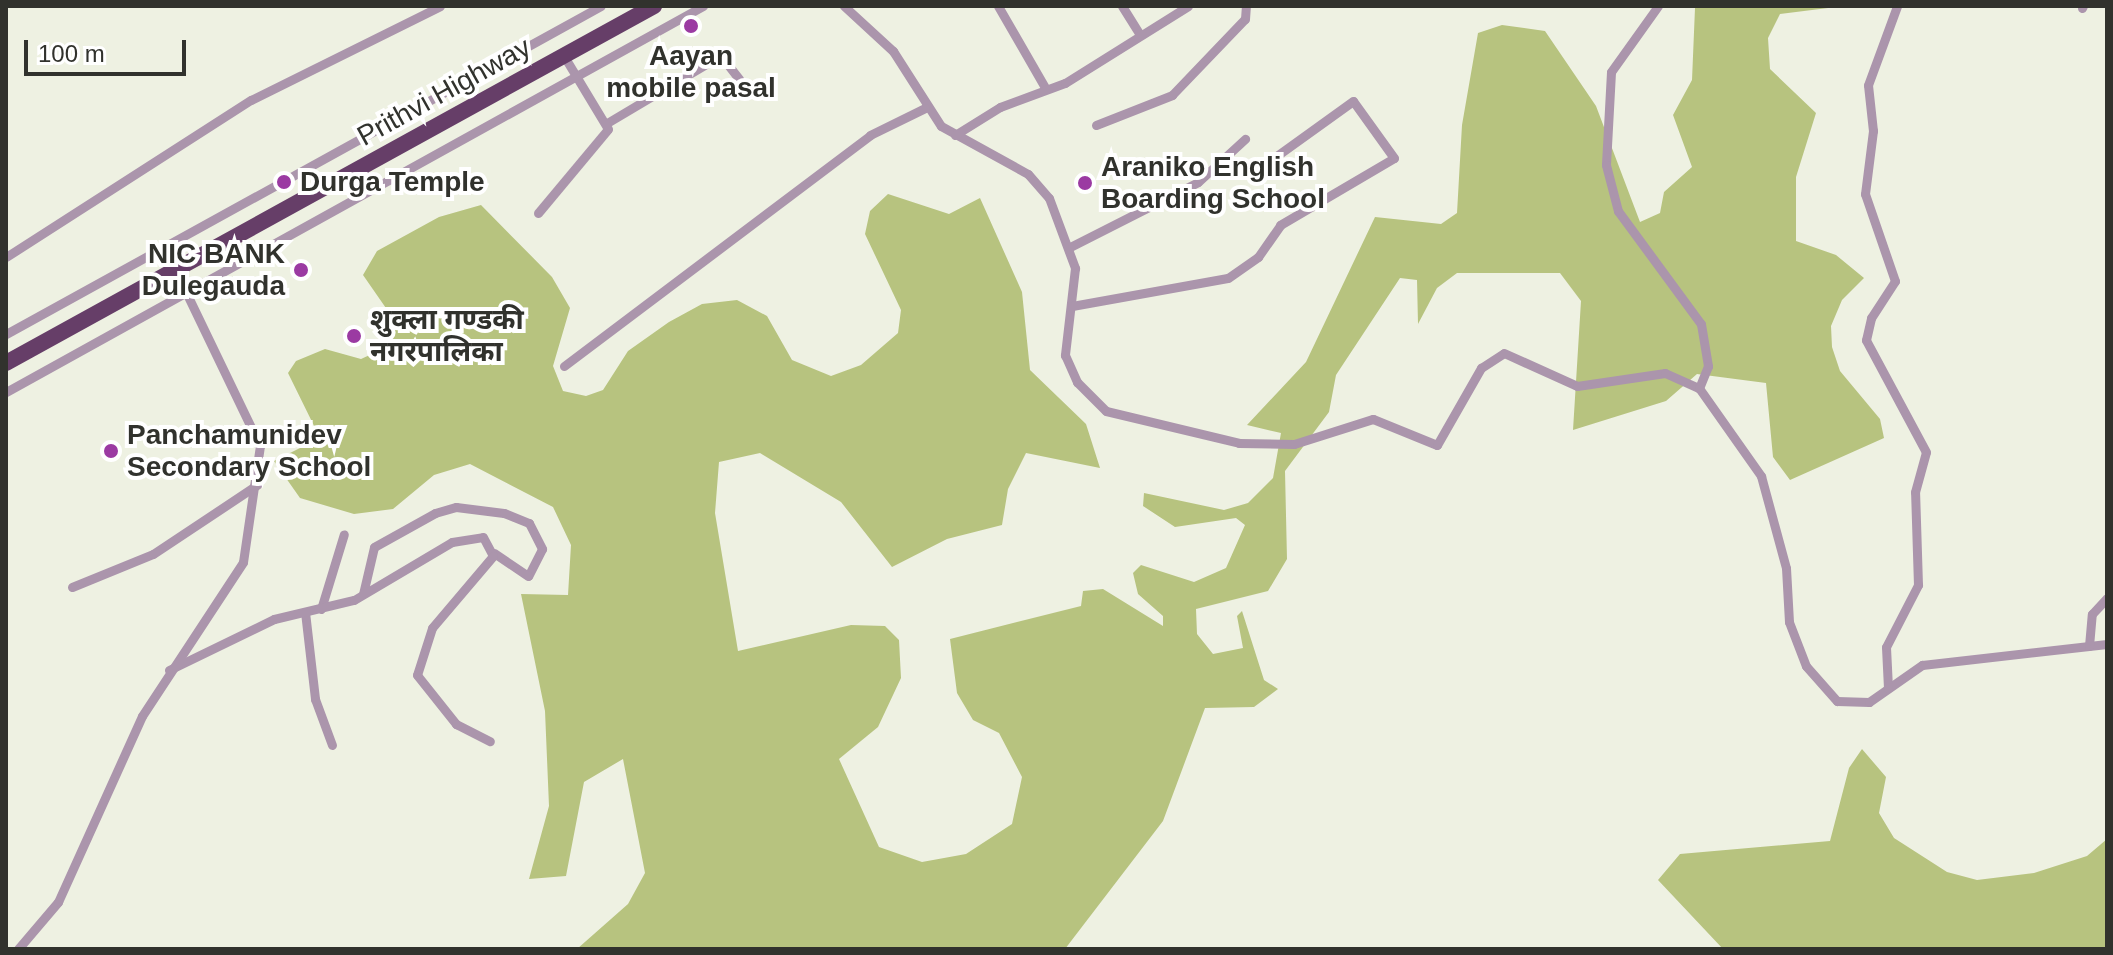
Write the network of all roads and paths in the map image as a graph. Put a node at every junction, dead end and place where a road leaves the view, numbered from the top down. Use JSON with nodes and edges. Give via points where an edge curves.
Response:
{"nodes":[{"id":1,"x":440,"y":6,"type":"edge"},
{"id":2,"x":601,"y":6,"type":"edge"},
{"id":3,"x":654,"y":6,"type":"edge"},
{"id":4,"x":703,"y":6,"type":"edge"},
{"id":5,"x":844,"y":6,"type":"edge"},
{"id":6,"x":998,"y":6,"type":"edge"},
{"id":7,"x":1122,"y":6,"type":"edge"},
{"id":8,"x":1188,"y":6,"type":"edge"},
{"id":9,"x":1246,"y":6,"type":"edge"},
{"id":10,"x":1658,"y":6,"type":"edge"},
{"id":11,"x":1897,"y":6,"type":"edge"},
{"id":12,"x":1139,"y":33,"type":"junction"},
{"id":13,"x":564,"y":56,"type":"junction"},
{"id":14,"x":576,"y":77,"type":"junction"},
{"id":15,"x":739,"y":79,"type":"dead end"},
{"id":16,"x":1046,"y":89,"type":"junction"},
{"id":17,"x":925,"y":108,"type":"junction"},
{"id":18,"x":607,"y":123,"type":"junction"},
{"id":19,"x":1096,"y":125,"type":"dead end"},
{"id":20,"x":955,"y":135,"type":"junction"},
{"id":21,"x":1245,"y":139,"type":"dead end"},
{"id":22,"x":1268,"y":162,"type":"dead end"},
{"id":23,"x":538,"y":213,"type":"dead end"},
{"id":24,"x":1072,"y":246,"type":"junction"},
{"id":25,"x":6,"y":257,"type":"edge"},
{"id":26,"x":175,"y":269,"type":"junction"},
{"id":27,"x":191,"y":296,"type":"junction"},
{"id":28,"x":1072,"y":306,"type":"junction"},
{"id":29,"x":6,"y":334,"type":"edge"},
{"id":30,"x":6,"y":363,"type":"edge"},
{"id":31,"x":564,"y":366,"type":"dead end"},
{"id":32,"x":1699,"y":388,"type":"junction"},
{"id":33,"x":6,"y":392,"type":"edge"},
{"id":34,"x":257,"y":485,"type":"junction"},
{"id":35,"x":344,"y":534,"type":"dead end"},
{"id":36,"x":494,"y":553,"type":"junction"},
{"id":37,"x":72,"y":587,"type":"dead end"},
{"id":38,"x":363,"y":594,"type":"junction"},
{"id":39,"x":2107,"y":598,"type":"edge"},
{"id":40,"x":321,"y":609,"type":"junction"},
{"id":41,"x":305,"y":612,"type":"junction"},
{"id":42,"x":2107,"y":644,"type":"edge"},
{"id":43,"x":2089,"y":646,"type":"junction"},
{"id":44,"x":169,"y":670,"type":"junction"},
{"id":45,"x":1888,"y":688,"type":"junction"},
{"id":46,"x":490,"y":741,"type":"dead end"},
{"id":47,"x":332,"y":745,"type":"dead end"},
{"id":48,"x":18,"y":949,"type":"edge"}],
"edges":[{"from":1,"to":25,"type":"street","via":[[251,100]]},
{"from":2,"to":29,"type":"street"},
{"from":3,"to":13,"type":"highway","name":"Prithvi Highway"},
{"from":4,"to":14,"type":"street"},
{"from":5,"to":17,"type":"street","via":[[893,51]]},
{"from":6,"to":16,"type":"street"},
{"from":7,"to":12,"type":"street"},
{"from":8,"to":12,"type":"street"},
{"from":9,"to":19,"type":"street","via":[[1245,19],[1172,95]]},
{"from":10,"to":32,"type":"street","via":[[1611,72],[1606,165],[1618,211],[1701,324],[1708,366]]},
{"from":11,"to":45,"type":"street","via":[[1868,85],[1873,131],[1865,194],[1895,281],[1871,318],[1866,340],[1926,452],[1915,492],[1918,585],[1886,647]]},
{"from":12,"to":16,"type":"street"},
{"from":13,"to":14,"type":"street"},
{"from":13,"to":26,"type":"highway","name":"Prithvi Highway"},
{"from":14,"to":18,"type":"street"},
{"from":14,"to":27,"type":"street"},
{"from":15,"to":18,"type":"street","via":[[725,61],[711,61]]},
{"from":16,"to":20,"type":"street"},
{"from":17,"to":20,"type":"street"},
{"from":17,"to":31,"type":"street","via":[[870,135]]},
{"from":18,"to":23,"type":"street"},
{"from":20,"to":24,"type":"street","via":[[1028,174]]},
{"from":21,"to":24,"type":"street","via":[[1198,182]]},
{"from":22,"to":28,"type":"street","via":[[1353,101],[1394,158],[1280,225],[1258,257],[1228,278]]},
{"from":24,"to":28,"type":"street"},
{"from":26,"to":27,"type":"street"},
{"from":26,"to":30,"type":"highway","name":"Prithvi Highway"},
{"from":27,"to":33,"type":"street"},
{"from":27,"to":34,"type":"street","via":[[260,446]]},
{"from":28,"to":32,"type":"street","via":[[1065,355],[1091,400],[1145,426],[1239,443],[1294,444],[1373,419],[1437,445],[1481,368],[1504,353],[1577,386],[1665,373]]},
{"from":32,"to":45,"type":"street","via":[[1773,506],[1789,622],[1806,666],[1843,704],[1869,702]]},
{"from":34,"to":37,"type":"street","via":[[153,554]]},
{"from":34,"to":44,"type":"street","via":[[243,562]]},
{"from":35,"to":40,"type":"street"},
{"from":36,"to":38,"type":"street","via":[[492,543],[468,536]]},
{"from":36,"to":38,"type":"street","via":[[528,576],[542,549],[529,523],[504,513],[456,507],[435,513],[374,547]]},
{"from":36,"to":46,"type":"street","via":[[432,628],[417,675],[456,724]]},
{"from":38,"to":40,"type":"street"},
{"from":39,"to":43,"type":"street","via":[[2092,614]]},
{"from":40,"to":41,"type":"street"},
{"from":41,"to":44,"type":"street","via":[[247,630]]},
{"from":41,"to":47,"type":"street","via":[[315,699]]},
{"from":42,"to":43,"type":"street"},
{"from":43,"to":45,"type":"street","via":[[1922,665]]},
{"from":44,"to":48,"type":"street","via":[[58,902]]}]}
